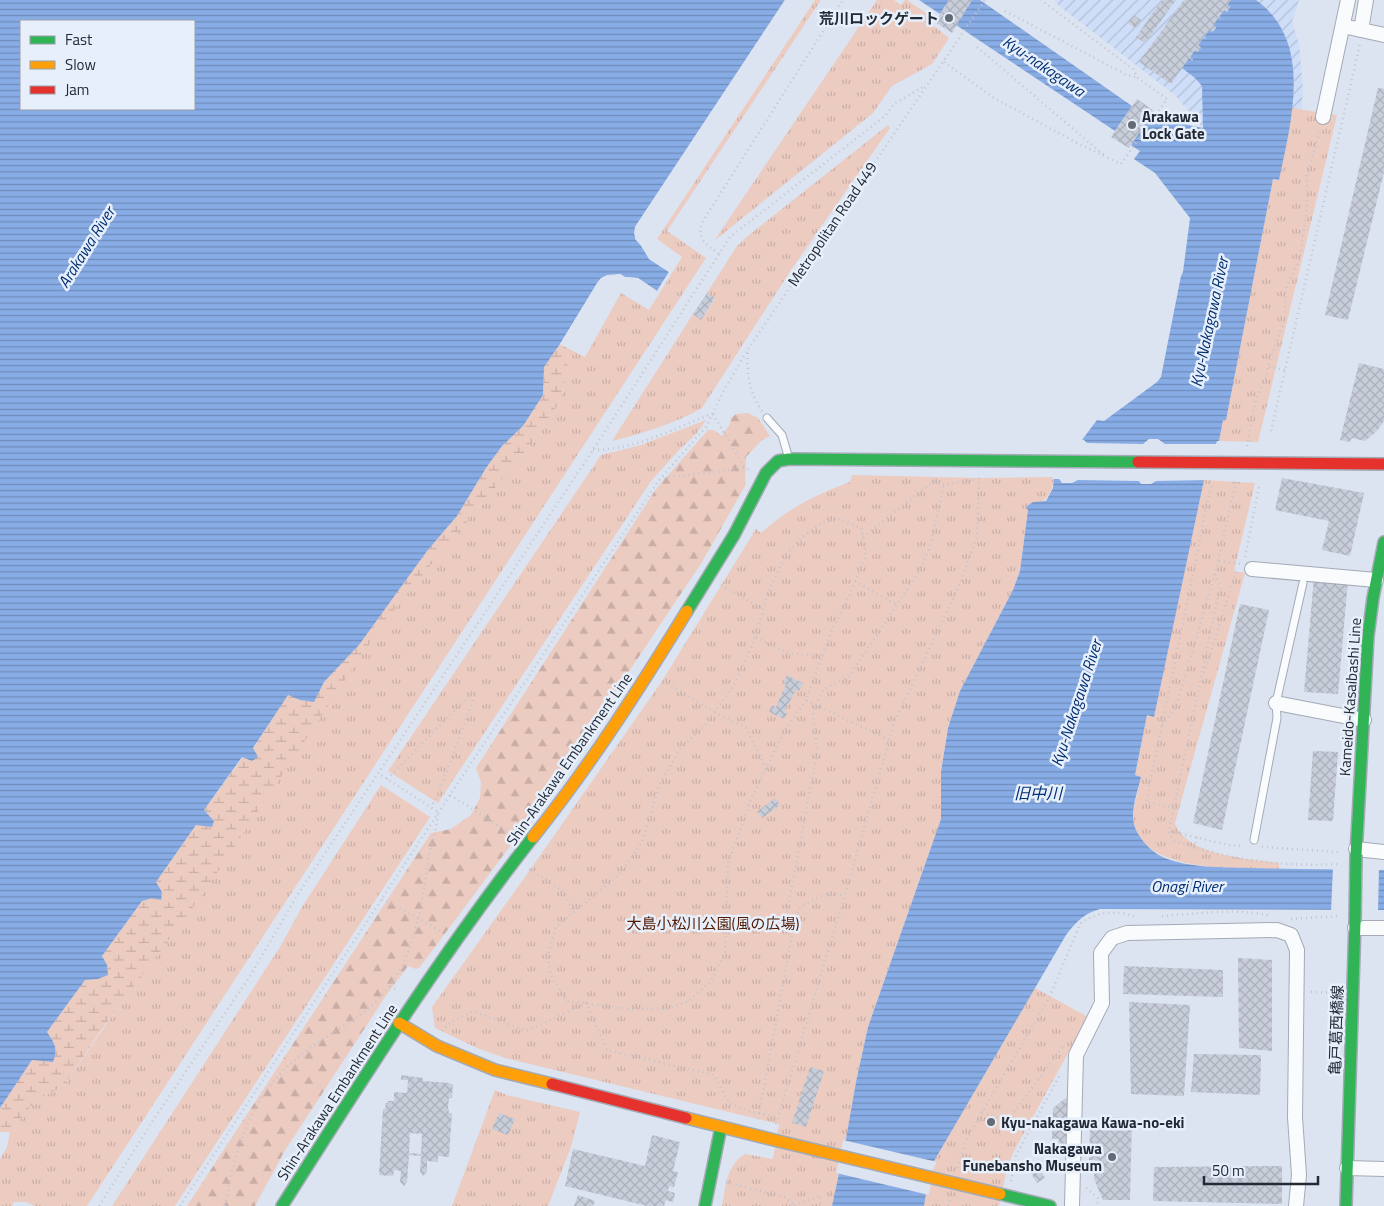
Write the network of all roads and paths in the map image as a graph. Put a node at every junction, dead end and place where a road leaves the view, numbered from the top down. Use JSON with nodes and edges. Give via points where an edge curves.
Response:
{"nodes":[{"id":1,"x":843,"y":0,"type":"edge"},
{"id":2,"x":985,"y":0,"type":"edge"},
{"id":3,"x":1041,"y":0,"type":"edge"},
{"id":4,"x":1348,"y":0,"type":"edge"},
{"id":5,"x":1366,"y":0,"type":"edge"},
{"id":6,"x":1005,"y":11,"type":"dead end"},
{"id":7,"x":1343,"y":26,"type":"junction"},
{"id":8,"x":1360,"y":30,"type":"junction"},
{"id":9,"x":1384,"y":35,"type":"edge"},
{"id":10,"x":977,"y":48,"type":"dead end"},
{"id":11,"x":944,"y":62,"type":"junction"},
{"id":12,"x":1138,"y":78,"type":"junction"},
{"id":13,"x":925,"y":86,"type":"junction"},
{"id":14,"x":1323,"y":117,"type":"joint"},
{"id":15,"x":1108,"y":158,"type":"junction"},
{"id":16,"x":719,"y":254,"type":"junction"},
{"id":17,"x":748,"y":350,"type":"junction"},
{"id":18,"x":1268,"y":367,"type":"junction"},
{"id":19,"x":1285,"y":370,"type":"junction"},
{"id":20,"x":713,"y":414,"type":"junction"},
{"id":21,"x":767,"y":418,"type":"joint"},
{"id":22,"x":1270,"y":431,"type":"dead end"},
{"id":23,"x":1247,"y":448,"type":"dead end"},
{"id":24,"x":593,"y":450,"type":"junction"},
{"id":25,"x":789,"y":459,"type":"junction"},
{"id":26,"x":976,"y":460,"type":"junction"},
{"id":27,"x":1241,"y":462,"type":"junction"},
{"id":28,"x":1384,"y":464,"type":"edge"},
{"id":29,"x":745,"y":468,"type":"junction"},
{"id":30,"x":751,"y":471,"type":"dead end"},
{"id":31,"x":980,"y":478,"type":"junction"},
{"id":32,"x":659,"y":480,"type":"junction"},
{"id":33,"x":944,"y":485,"type":"junction"},
{"id":34,"x":1211,"y":486,"type":"dead end"},
{"id":35,"x":1259,"y":487,"type":"dead end"},
{"id":36,"x":863,"y":537,"type":"junction"},
{"id":37,"x":1384,"y":542,"type":"edge"},
{"id":38,"x":1219,"y":561,"type":"junction"},
{"id":39,"x":1248,"y":567,"type":"junction"},
{"id":40,"x":1215,"y":574,"type":"junction"},
{"id":41,"x":708,"y":577,"type":"junction"},
{"id":42,"x":1376,"y":580,"type":"junction"},
{"id":43,"x":855,"y":582,"type":"junction"},
{"id":44,"x":1303,"y":583,"type":"dead end"},
{"id":45,"x":897,"y":605,"type":"junction"},
{"id":46,"x":763,"y":609,"type":"junction"},
{"id":47,"x":756,"y":637,"type":"junction"},
{"id":48,"x":823,"y":656,"type":"junction"},
{"id":49,"x":649,"y":670,"type":"junction"},
{"id":50,"x":1199,"y":689,"type":"junction"},
{"id":51,"x":806,"y":700,"type":"junction"},
{"id":52,"x":1276,"y":703,"type":"junction"},
{"id":53,"x":816,"y":704,"type":"junction"},
{"id":54,"x":714,"y":712,"type":"junction"},
{"id":55,"x":1364,"y":720,"type":"junction"},
{"id":56,"x":1161,"y":726,"type":"junction"},
{"id":57,"x":889,"y":740,"type":"junction"},
{"id":58,"x":766,"y":769,"type":"junction"},
{"id":59,"x":378,"y":773,"type":"junction"},
{"id":60,"x":387,"y":779,"type":"junction"},
{"id":61,"x":450,"y":795,"type":"junction"},
{"id":62,"x":431,"y":807,"type":"junction"},
{"id":63,"x":1174,"y":808,"type":"junction"},
{"id":64,"x":438,"y":812,"type":"junction"},
{"id":65,"x":1169,"y":831,"type":"junction"},
{"id":66,"x":512,"y":834,"type":"dead end"},
{"id":67,"x":1254,"y":840,"type":"dead end"},
{"id":68,"x":1194,"y":848,"type":"junction"},
{"id":69,"x":1327,"y":851,"type":"dead end"},
{"id":70,"x":1338,"y":852,"type":"dead end"},
{"id":71,"x":1356,"y":852,"type":"junction"},
{"id":72,"x":1384,"y":852,"type":"edge"},
{"id":73,"x":516,"y":859,"type":"junction"},
{"id":74,"x":1346,"y":864,"type":"dead end"},
{"id":75,"x":845,"y":895,"type":"junction"},
{"id":76,"x":382,"y":899,"type":"junction"},
{"id":77,"x":573,"y":912,"type":"junction"},
{"id":78,"x":418,"y":918,"type":"junction"},
{"id":79,"x":795,"y":919,"type":"junction"},
{"id":80,"x":1355,"y":925,"type":"junction"},
{"id":81,"x":1384,"y":928,"type":"edge"},
{"id":82,"x":441,"y":931,"type":"dead end"},
{"id":83,"x":390,"y":986,"type":"junction"},
{"id":84,"x":398,"y":990,"type":"dead end"},
{"id":85,"x":1297,"y":992,"type":"junction"},
{"id":86,"x":1329,"y":993,"type":"dead end"},
{"id":87,"x":1050,"y":996,"type":"dead end"},
{"id":88,"x":586,"y":1003,"type":"junction"},
{"id":89,"x":399,"y":1023,"type":"junction"},
{"id":90,"x":439,"y":1033,"type":"dead end"},
{"id":91,"x":1068,"y":1039,"type":"dead end"},
{"id":92,"x":1076,"y":1055,"type":"junction"},
{"id":93,"x":252,"y":1096,"type":"junction"},
{"id":94,"x":258,"y":1101,"type":"junction"},
{"id":95,"x":982,"y":1112,"type":"junction"},
{"id":96,"x":759,"y":1114,"type":"junction"},
{"id":97,"x":777,"y":1117,"type":"junction"},
{"id":98,"x":757,"y":1123,"type":"dead end"},
{"id":99,"x":721,"y":1127,"type":"junction"},
{"id":100,"x":774,"y":1128,"type":"dead end"},
{"id":101,"x":1347,"y":1168,"type":"junction"},
{"id":102,"x":1384,"y":1170,"type":"edge"},
{"id":103,"x":956,"y":1173,"type":"dead end"},
{"id":104,"x":710,"y":1178,"type":"junction"},
{"id":105,"x":952,"y":1190,"type":"dead end"},
{"id":106,"x":1004,"y":1195,"type":"junction"},
{"id":107,"x":98,"y":1206,"type":"edge"},
{"id":108,"x":180,"y":1206,"type":"edge"},
{"id":109,"x":225,"y":1206,"type":"edge"},
{"id":110,"x":282,"y":1206,"type":"edge"},
{"id":111,"x":705,"y":1206,"type":"edge"},
{"id":112,"x":794,"y":1206,"type":"edge"},
{"id":113,"x":820,"y":1206,"type":"edge"},
{"id":114,"x":948,"y":1206,"type":"edge"},
{"id":115,"x":1050,"y":1206,"type":"edge"},
{"id":116,"x":1072,"y":1206,"type":"edge"},
{"id":117,"x":1296,"y":1206,"type":"edge"},
{"id":118,"x":1346,"y":1206,"type":"edge"}],
"edges":[{"from":1,"to":16,"type":"path","via":[[701,224],[700,234],[704,243]]},
{"from":2,"to":11,"type":"path","name":"Metropolitan Road 449"},
{"from":3,"to":12,"type":"path","via":[[1133,69]]},
{"from":4,"to":7,"type":"street"},
{"from":5,"to":8,"type":"street"},
{"from":6,"to":12,"type":"path"},
{"from":7,"to":8,"type":"street"},
{"from":7,"to":14,"type":"street"},
{"from":8,"to":9,"type":"street"},
{"from":8,"to":19,"type":"path","via":[[1360,47]]},
{"from":10,"to":15,"type":"path"},
{"from":11,"to":13,"type":"path","name":"Metropolitan Road 449"},
{"from":11,"to":15,"type":"path","via":[[994,98]]},
{"from":12,"to":15,"type":"path","via":[[1167,99],[1121,164]]},
{"from":13,"to":16,"type":"path","via":[[895,102],[885,116],[730,237]]},
{"from":13,"to":17,"type":"path","name":"Metropolitan Road 449"},
{"from":14,"to":18,"type":"path","via":[[1307,175],[1307,208],[1300,258],[1286,291],[1285,320]]},
{"from":16,"to":24,"type":"path"},
{"from":17,"to":20,"type":"path","name":"Metropolitan Road 449"},
{"from":17,"to":21,"type":"path","via":[[748,379],[757,404]]},
{"from":18,"to":19,"type":"path"},
{"from":18,"to":23,"type":"path","via":[[1256,398]]},
{"from":19,"to":22,"type":"path"},
{"from":20,"to":24,"type":"path","via":[[627,446]]},
{"from":20,"to":29,"type":"path"},
{"from":20,"to":32,"type":"path","name":"Metropolitan Road 449","via":[[706,427]]},
{"from":21,"to":25,"type":"lane","via":[[782,435]]},
{"from":24,"to":59,"type":"path"},
{"from":25,"to":26,"type":"street"},
{"from":25,"to":41,"type":"street","name":"Shin-Arakawa Embankment Line","via":[[778,462],[766,473]]},
{"from":26,"to":27,"type":"street"},
{"from":26,"to":31,"type":"path"},
{"from":27,"to":28,"type":"street"},
{"from":27,"to":38,"type":"path"},
{"from":29,"to":30,"type":"path"},
{"from":29,"to":32,"type":"path"},
{"from":31,"to":33,"type":"path"},
{"from":31,"to":57,"type":"path","via":[[978,536]]},
{"from":32,"to":61,"type":"path","name":"Metropolitan Road 449"},
{"from":33,"to":36,"type":"path","via":[[934,482]]},
{"from":33,"to":45,"type":"path","via":[[929,550]]},
{"from":34,"to":56,"type":"path"},
{"from":35,"to":39,"type":"path"},
{"from":36,"to":43,"type":"path","via":[[866,555]]},
{"from":36,"to":46,"type":"path","via":[[861,528],[840,519],[821,522],[786,554]]},
{"from":37,"to":42,"type":"street","name":"Kameido-Kasaibashi Line"},
{"from":38,"to":39,"type":"path"},
{"from":38,"to":40,"type":"path"},
{"from":39,"to":42,"type":"street"},
{"from":39,"to":50,"type":"path","via":[[1237,568]]},
{"from":40,"to":50,"type":"path","via":[[1220,587]]},
{"from":40,"to":56,"type":"path","via":[[1176,707]]},
{"from":41,"to":46,"type":"path"},
{"from":41,"to":49,"type":"street","name":"Shin-Arakawa Embankment Line"},
{"from":42,"to":55,"type":"street","name":"Kameido-Kasaibashi Line","via":[[1368,636]]},
{"from":43,"to":45,"type":"path"},
{"from":43,"to":48,"type":"path"},
{"from":44,"to":52,"type":"lane"},
{"from":45,"to":53,"type":"path","via":[[849,676],[823,690]]},
{"from":46,"to":47,"type":"path"},
{"from":47,"to":48,"type":"path","via":[[787,653]]},
{"from":47,"to":54,"type":"path","via":[[733,686]]},
{"from":48,"to":51,"type":"path"},
{"from":49,"to":54,"type":"path"},
{"from":49,"to":73,"type":"street","name":"Shin-Arakawa Embankment Line","via":[[555,810]]},
{"from":50,"to":63,"type":"path"},
{"from":51,"to":53,"type":"path"},
{"from":51,"to":58,"type":"path","via":[[784,731]]},
{"from":52,"to":55,"type":"street"},
{"from":52,"to":67,"type":"lane","via":[[1277,718]]},
{"from":53,"to":57,"type":"path"},
{"from":53,"to":79,"type":"path","via":[[813,711],[816,753],[786,917]]},
{"from":54,"to":58,"type":"path","via":[[746,728]]},
{"from":54,"to":77,"type":"path","via":[[682,748],[660,783],[642,842],[619,875]]},
{"from":55,"to":71,"type":"street","name":"Kameido-Kasaibashi Line"},
{"from":56,"to":63,"type":"path","via":[[1146,802]]},
{"from":57,"to":75,"type":"path"},
{"from":58,"to":88,"type":"path","via":[[751,799],[728,864],[724,953],[711,981],[689,1001],[667,1009],[629,1009]]},
{"from":59,"to":60,"type":"path"},
{"from":59,"to":107,"type":"path","via":[[298,894],[250,976]]},
{"from":60,"to":62,"type":"path"},
{"from":60,"to":62,"type":"path","via":[[474,695]]},
{"from":61,"to":64,"type":"path","name":"Metropolitan Road 449"},
{"from":61,"to":66,"type":"path"},
{"from":62,"to":64,"type":"path"},
{"from":63,"to":65,"type":"path"},
{"from":64,"to":76,"type":"path","name":"Metropolitan Road 449"},
{"from":64,"to":78,"type":"path"},
{"from":65,"to":68,"type":"path","via":[[1173,840]]},
{"from":65,"to":68,"type":"path","via":[[1196,837]]},
{"from":68,"to":74,"type":"path","via":[[1279,863]]},
{"from":69,"to":70,"type":"path"},
{"from":71,"to":72,"type":"street"},
{"from":71,"to":80,"type":"street","name":"亀戸葛西橋線","bridge":true},
{"from":73,"to":77,"type":"path","via":[[564,892]]},
{"from":73,"to":89,"type":"street","name":"Shin-Arakawa Embankment Line"},
{"from":75,"to":79,"type":"path","via":[[824,894],[800,907]]},
{"from":75,"to":97,"type":"path"},
{"from":76,"to":78,"type":"path"},
{"from":76,"to":93,"type":"path","name":"Metropolitan Road 449"},
{"from":77,"to":88,"type":"path","via":[[556,927],[547,957],[552,978],[567,1001]]},
{"from":78,"to":82,"type":"path"},
{"from":78,"to":83,"type":"path","via":[[404,962]]},
{"from":79,"to":96,"type":"path"},
{"from":80,"to":81,"type":"street"},
{"from":80,"to":101,"type":"street","name":"亀戸葛西橋線"},
{"from":83,"to":84,"type":"path"},
{"from":83,"to":94,"type":"path","via":[[359,1016],[285,1068]]},
{"from":85,"to":86,"type":"path"},
{"from":85,"to":92,"type":"street","via":[[1297,950],[1290,935],[1277,930],[1127,933],[1112,938],[1101,953],[1102,1004]]},
{"from":85,"to":117,"type":"street","via":[[1294,1117],[1299,1175]]},
{"from":87,"to":95,"type":"path"},
{"from":88,"to":90,"type":"path","via":[[527,1031],[472,1011]]},
{"from":88,"to":96,"type":"path","via":[[607,1050],[714,1076],[729,1103]]},
{"from":89,"to":99,"type":"street","via":[[438,1046],[495,1070]]},
{"from":89,"to":110,"type":"street","name":"Shin-Arakawa Embankment Line"},
{"from":91,"to":95,"type":"path","via":[[1011,1116],[1000,1118]]},
{"from":92,"to":106,"type":"path","via":[[1064,1068],[1016,1155]]},
{"from":92,"to":116,"type":"street"},
{"from":93,"to":94,"type":"path"},
{"from":93,"to":108,"type":"path","name":"Metropolitan Road 449"},
{"from":94,"to":109,"type":"path","via":[[234,1163]]},
{"from":95,"to":103,"type":"path","via":[[966,1140]]},
{"from":96,"to":97,"type":"path"},
{"from":96,"to":98,"type":"path"},
{"from":97,"to":100,"type":"path"},
{"from":99,"to":104,"type":"street"},
{"from":99,"to":106,"type":"street","bridge":true},
{"from":101,"to":102,"type":"street"},
{"from":101,"to":118,"type":"street","name":"亀戸葛西橋線"},
{"from":104,"to":111,"type":"street"},
{"from":104,"to":112,"type":"path","via":[[784,1197]]},
{"from":105,"to":114,"type":"path"},
{"from":106,"to":115,"type":"street"},
{"from":112,"to":113,"type":"path","via":[[821,1196]]}]}
